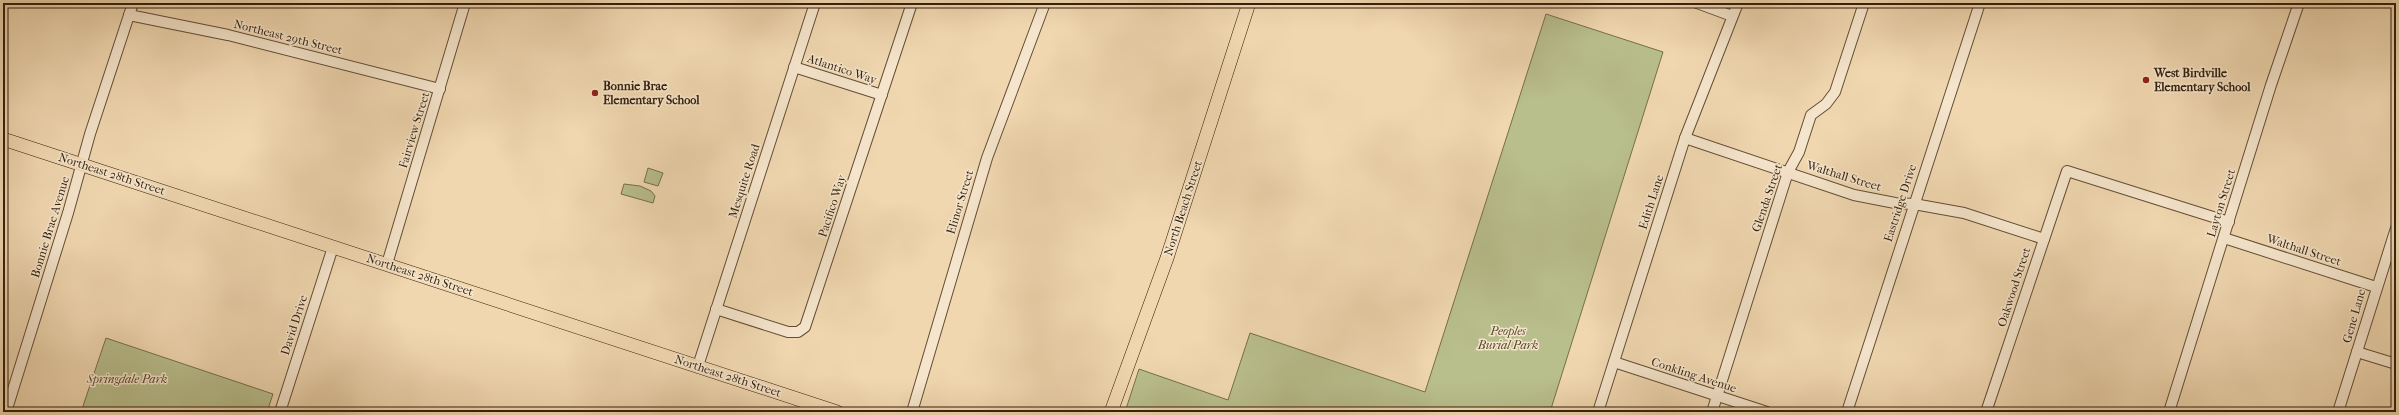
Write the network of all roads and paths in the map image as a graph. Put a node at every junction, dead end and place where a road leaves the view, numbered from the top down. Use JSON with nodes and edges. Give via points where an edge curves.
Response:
{"nodes":[{"id":1,"x":133,"y":3,"type":"edge"},
{"id":2,"x":465,"y":3,"type":"edge"},
{"id":3,"x":815,"y":3,"type":"edge"},
{"id":4,"x":912,"y":3,"type":"edge"},
{"id":5,"x":1045,"y":3,"type":"edge"},
{"id":6,"x":1250,"y":3,"type":"edge"},
{"id":7,"x":1697,"y":3,"type":"edge"},
{"id":8,"x":1738,"y":3,"type":"edge"},
{"id":9,"x":1864,"y":3,"type":"edge"},
{"id":10,"x":1980,"y":3,"type":"edge"},
{"id":11,"x":2299,"y":3,"type":"edge"},
{"id":12,"x":129,"y":16,"type":"junction"},
{"id":13,"x":1732,"y":16,"type":"junction"},
{"id":14,"x":794,"y":67,"type":"junction"},
{"id":15,"x":440,"y":89,"type":"junction"},
{"id":16,"x":882,"y":95,"type":"junction"},
{"id":17,"x":1685,"y":138,"type":"junction"},
{"id":18,"x":3,"y":139,"type":"edge"},
{"id":19,"x":82,"y":165,"type":"junction"},
{"id":20,"x":1788,"y":172,"type":"junction"},
{"id":21,"x":1914,"y":204,"type":"junction"},
{"id":22,"x":2229,"y":222,"type":"junction"},
{"id":23,"x":2396,"y":228,"type":"edge"},
{"id":24,"x":2224,"y":238,"type":"junction"},
{"id":25,"x":2044,"y":239,"type":"junction"},
{"id":26,"x":333,"y":247,"type":"junction"},
{"id":27,"x":387,"y":264,"type":"junction"},
{"id":28,"x":2376,"y":287,"type":"junction"},
{"id":29,"x":716,"y":309,"type":"junction"},
{"id":30,"x":2357,"y":352,"type":"junction"},
{"id":31,"x":1614,"y":362,"type":"junction"},
{"id":32,"x":2396,"y":364,"type":"edge"},
{"id":33,"x":698,"y":366,"type":"junction"},
{"id":34,"x":7,"y":391,"type":"edge"},
{"id":35,"x":1717,"y":396,"type":"junction"},
{"id":36,"x":6,"y":412,"type":"edge"},
{"id":37,"x":280,"y":412,"type":"edge"},
{"id":38,"x":837,"y":412,"type":"edge"},
{"id":39,"x":912,"y":412,"type":"edge"},
{"id":40,"x":1111,"y":412,"type":"edge"},
{"id":41,"x":1598,"y":412,"type":"edge"},
{"id":42,"x":1712,"y":412,"type":"edge"},
{"id":43,"x":1767,"y":412,"type":"edge"},
{"id":44,"x":1847,"y":412,"type":"edge"},
{"id":45,"x":1986,"y":412,"type":"edge"},
{"id":46,"x":2170,"y":412,"type":"edge"},
{"id":47,"x":2338,"y":412,"type":"edge"}],
"edges":[{"from":1,"to":12,"type":"street","name":"Bonnie Brae Avenue"},
{"from":2,"to":15,"type":"street","name":"Fairview Street"},
{"from":3,"to":14,"type":"street","name":"Mesquite Road"},
{"from":4,"to":16,"type":"street","name":"Pacifico Way"},
{"from":5,"to":39,"type":"street","name":"Elinor Street","via":[[987,158]]},
{"from":6,"to":40,"type":"main road","name":"North Beach Street","via":[[1167,258]]},
{"from":7,"to":13,"type":"street"},
{"from":8,"to":13,"type":"street","name":"Edith Lane"},
{"from":9,"to":20,"type":"street","name":"Glenda Street","via":[[1835,92],[1826,104],[1811,115],[1799,152]]},
{"from":10,"to":21,"type":"street","name":"Eastridge Drive"},
{"from":11,"to":22,"type":"street","name":"Layton Street"},
{"from":12,"to":15,"type":"street","name":"Northeast 29th Street","via":[[228,35]]},
{"from":12,"to":19,"type":"street","name":"Bonnie Brae Avenue"},
{"from":13,"to":17,"type":"street","name":"Edith Lane"},
{"from":14,"to":16,"type":"street","name":"Atlantico Way"},
{"from":14,"to":29,"type":"street","name":"Mesquite Road"},
{"from":15,"to":27,"type":"street","name":"Fairview Street"},
{"from":16,"to":29,"type":"street","name":"Pacifico Way","via":[[805,327],[798,332],[788,332]]},
{"from":17,"to":20,"type":"street","name":"Walthall Street"},
{"from":17,"to":31,"type":"street","name":"Edith Lane"},
{"from":18,"to":19,"type":"main road","name":"Northeast 28th Street"},
{"from":19,"to":26,"type":"main road","name":"Northeast 28th Street"},
{"from":19,"to":34,"type":"street","name":"Bonnie Brae Avenue"},
{"from":20,"to":21,"type":"street","name":"Walthall Street","via":[[1854,195],[1895,204]]},
{"from":20,"to":35,"type":"street","name":"Glenda Street"},
{"from":21,"to":25,"type":"street","name":"Walthall Street","via":[[1964,213]]},
{"from":21,"to":44,"type":"street","name":"Eastridge Drive"},
{"from":22,"to":24,"type":"street","name":"Layton Street"},
{"from":22,"to":25,"type":"street","name":"Oakwood Street","via":[[2067,171]]},
{"from":23,"to":28,"type":"street","name":"Gene Lane"},
{"from":24,"to":28,"type":"street","name":"Walthall Street"},
{"from":24,"to":46,"type":"street","name":"Layton Street"},
{"from":25,"to":45,"type":"street","name":"Oakwood Street"},
{"from":26,"to":27,"type":"main road","name":"Northeast 28th Street"},
{"from":26,"to":37,"type":"street","name":"David Drive"},
{"from":27,"to":33,"type":"main road","name":"Northeast 28th Street"},
{"from":28,"to":30,"type":"street","name":"Gene Lane"},
{"from":29,"to":33,"type":"street","name":"Mesquite Road"},
{"from":30,"to":32,"type":"street"},
{"from":30,"to":47,"type":"street","name":"Gene Lane"},
{"from":31,"to":35,"type":"street","name":"Conkling Avenue"},
{"from":31,"to":41,"type":"street","name":"Edith Lane"},
{"from":33,"to":38,"type":"main road","name":"Northeast 28th Street"},
{"from":34,"to":36,"type":"street","name":"Bonnie Brae Avenue"},
{"from":35,"to":42,"type":"street","name":"Glenda Street"},
{"from":35,"to":43,"type":"street","name":"Conkling Avenue"}]}
